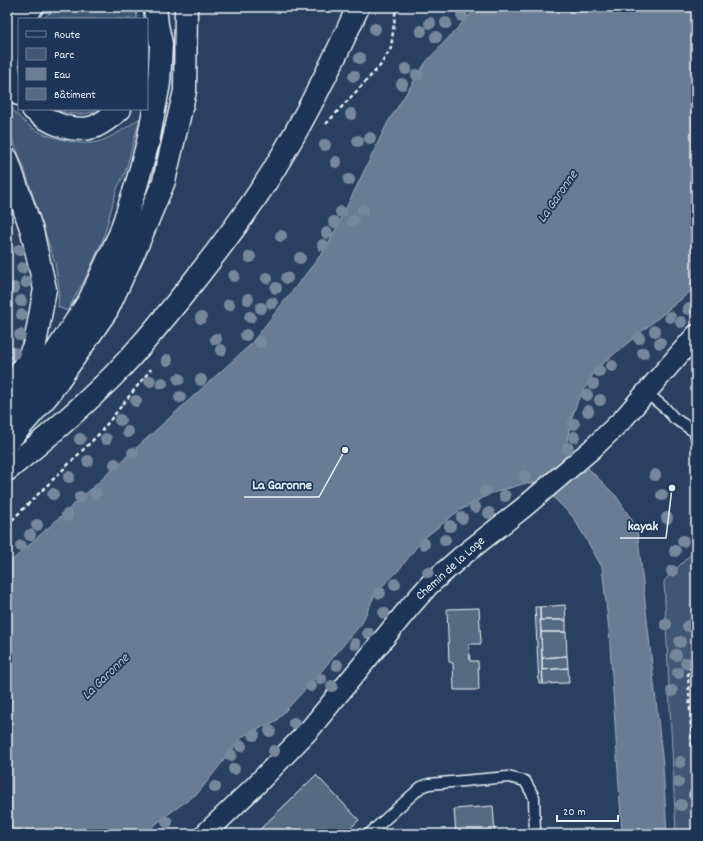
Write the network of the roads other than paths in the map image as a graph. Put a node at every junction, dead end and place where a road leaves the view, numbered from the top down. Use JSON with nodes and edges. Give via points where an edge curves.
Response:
{"nodes":[{"id":1,"x":32,"y":7,"type":"edge"},
{"id":2,"x":177,"y":7,"type":"edge"},
{"id":3,"x":186,"y":7,"type":"edge"},
{"id":4,"x":358,"y":7,"type":"edge"},
{"id":5,"x":156,"y":16,"type":"edge"},
{"id":6,"x":22,"y":18,"type":"edge"},
{"id":7,"x":18,"y":24,"type":"edge"},
{"id":8,"x":148,"y":48,"type":"edge"},
{"id":9,"x":185,"y":91,"type":"junction"},
{"id":10,"x":18,"y":93,"type":"edge"},
{"id":11,"x":34,"y":110,"type":"edge"},
{"id":12,"x":119,"y":110,"type":"edge"},
{"id":13,"x":7,"y":159,"type":"edge"},
{"id":14,"x":696,"y":335,"type":"edge"},
{"id":15,"x":696,"y":346,"type":"edge"},
{"id":16,"x":7,"y":392,"type":"edge"},
{"id":17,"x":654,"y":399,"type":"junction"},
{"id":18,"x":7,"y":421,"type":"edge"},
{"id":19,"x":696,"y":437,"type":"edge"},
{"id":20,"x":7,"y":442,"type":"edge"},
{"id":21,"x":595,"y":453,"type":"junction"},
{"id":22,"x":7,"y":470,"type":"edge"},
{"id":23,"x":527,"y":513,"type":"junction"},
{"id":24,"x":205,"y":834,"type":"edge"},
{"id":25,"x":221,"y":834,"type":"edge"},
{"id":26,"x":369,"y":834,"type":"edge"},
{"id":27,"x":535,"y":834,"type":"edge"}],
"edges":[{"from":1,"to":6,"type":"main road"},
{"from":2,"to":9,"type":"main road"},
{"from":3,"to":9,"type":"main road"},
{"from":4,"to":22,"type":"main road","via":[[308,110],[273,171],[225,242],[114,376]]},
{"from":5,"to":8,"type":"main road"},
{"from":5,"to":18,"type":"main road","via":[[161,44],[159,83],[148,142],[120,234],[89,300]]},
{"from":7,"to":10,"type":"main road","via":[[8,53],[9,73]]},
{"from":9,"to":20,"type":"main road","via":[[164,181],[107,310],[48,395]]},
{"from":11,"to":12,"type":"main road","via":[[44,118],[75,129],[94,126]]},
{"from":13,"to":16,"type":"main road","via":[[32,231],[45,289],[35,344]]},
{"from":14,"to":21,"type":"street","name":"Chemin de la Loge"},
{"from":15,"to":17,"type":"street","name":"Chemin de la Loge"},
{"from":17,"to":19,"type":"lane","via":[[674,418],[695,432]]},
{"from":17,"to":21,"type":"street","name":"Chemin de la Loge","via":[[629,428]]},
{"from":21,"to":23,"type":"street","name":"Chemin de la Loge"},
{"from":23,"to":24,"type":"street","name":"Chemin de la Loge","via":[[462,556],[430,584],[310,728]]},
{"from":23,"to":25,"type":"street","name":"Chemin de la Loge","via":[[441,590],[391,646],[306,751]]},
{"from":26,"to":27,"type":"lane","via":[[421,786],[508,778],[525,782],[534,797]]}]}
